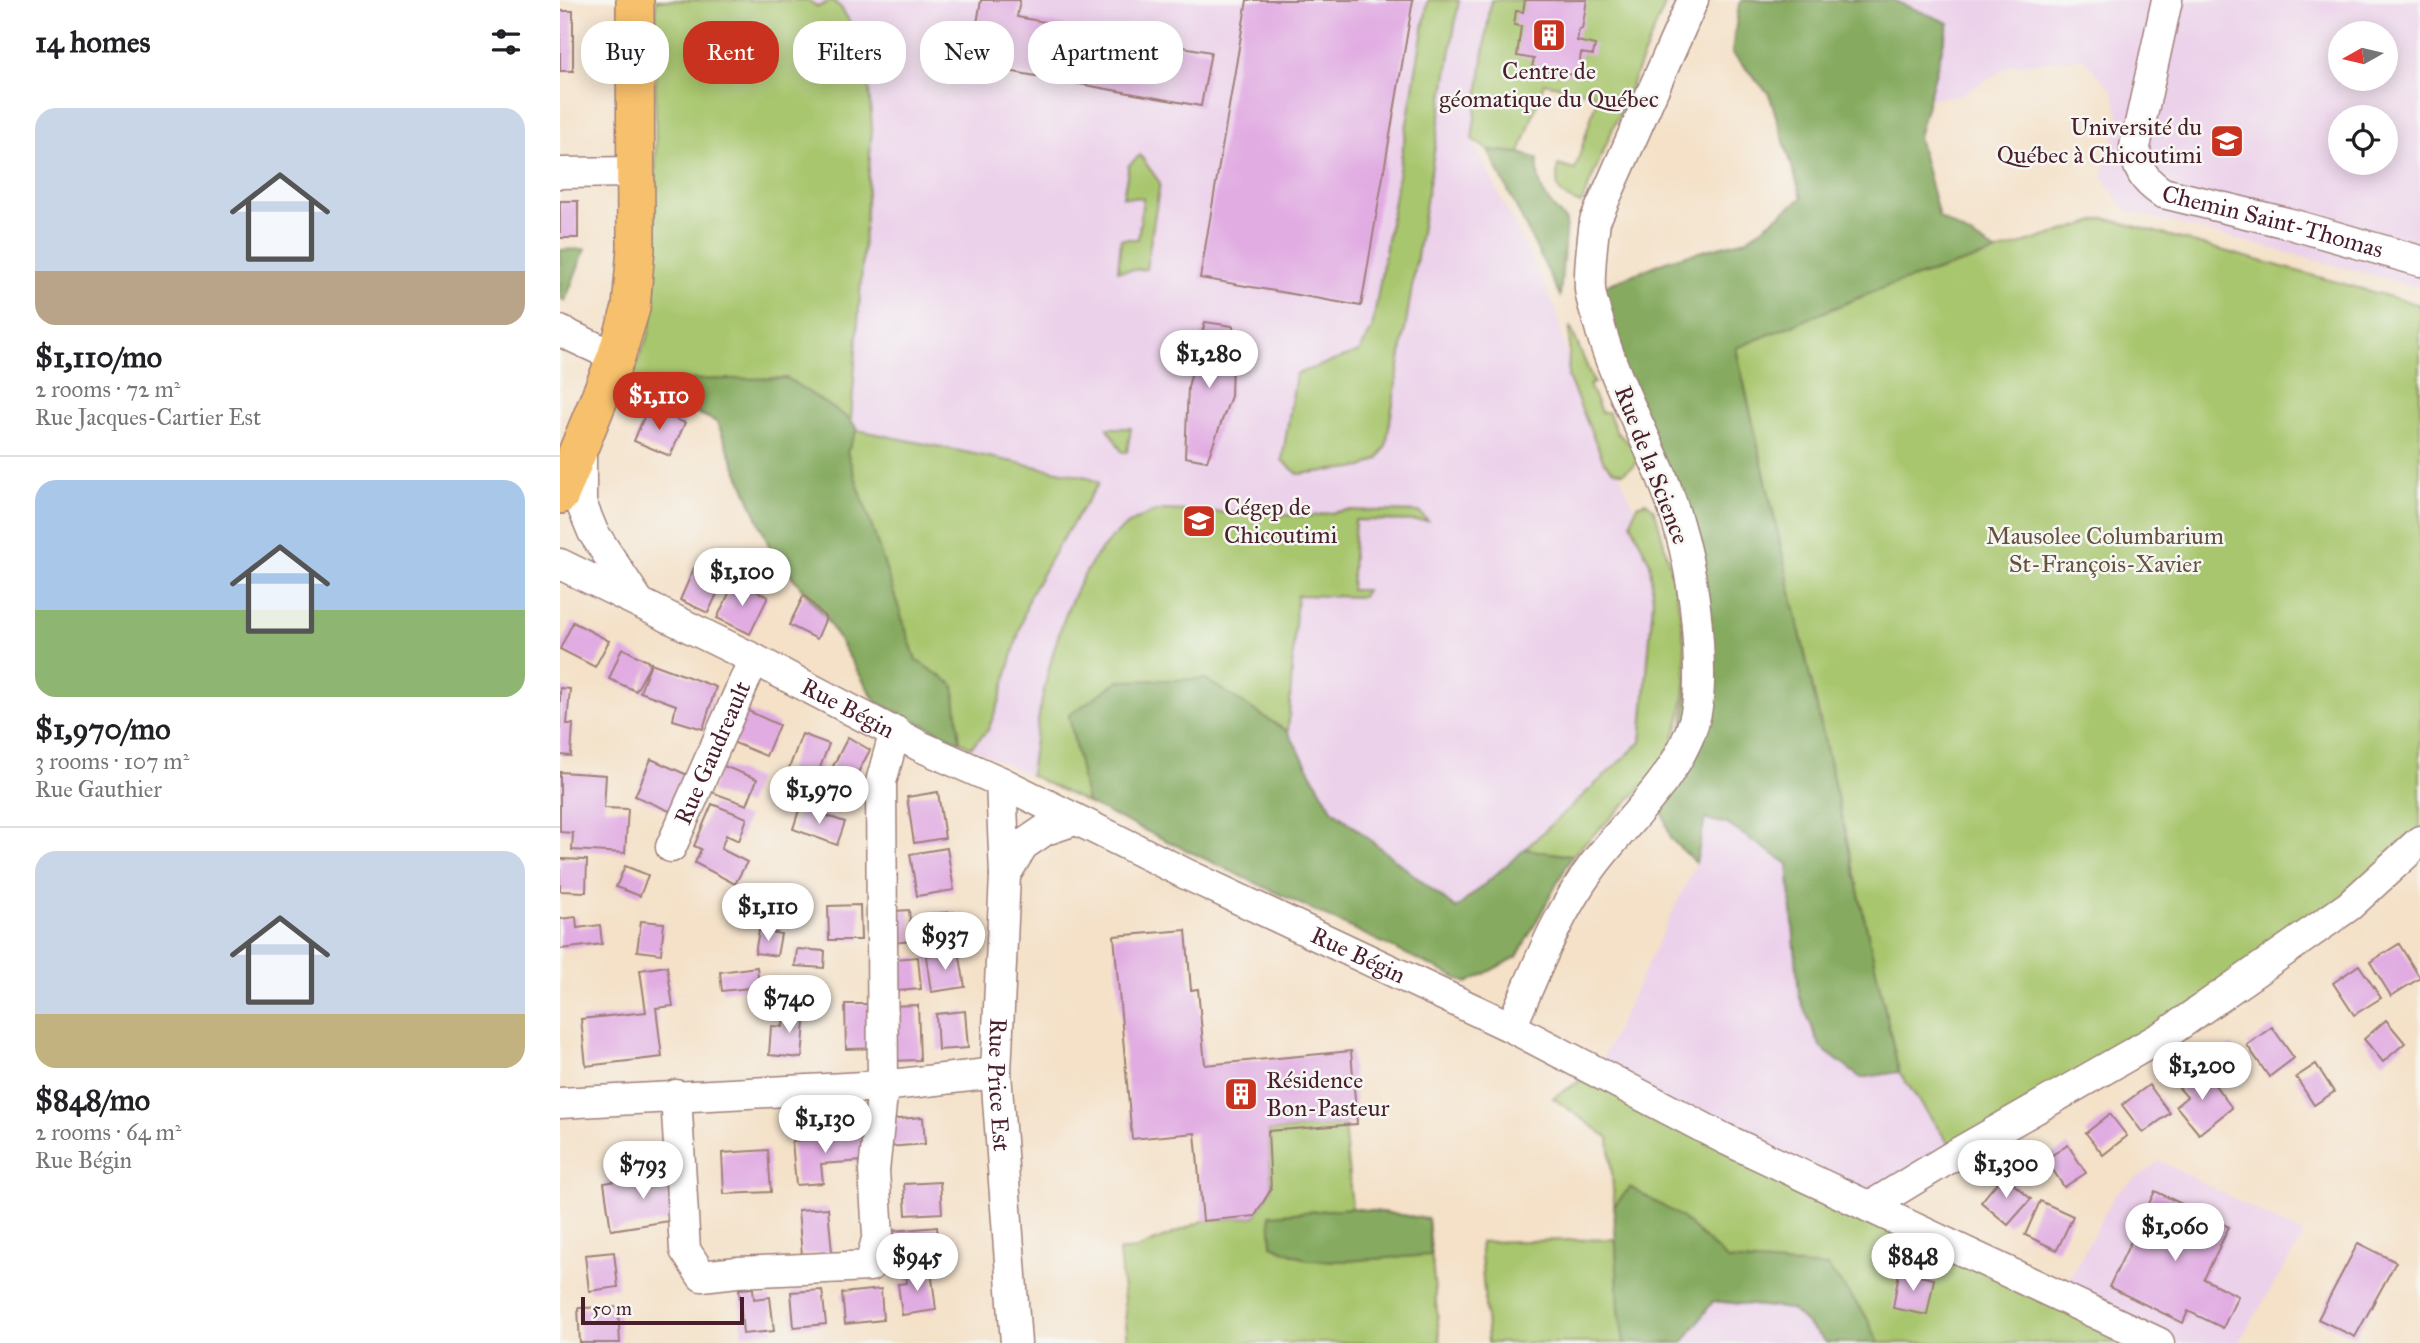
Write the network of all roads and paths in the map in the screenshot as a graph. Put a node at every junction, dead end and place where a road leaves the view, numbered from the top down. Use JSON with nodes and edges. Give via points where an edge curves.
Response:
{"nodes":[{"id":1,"x":635,"y":0,"type":"edge"},
{"id":2,"x":1693,"y":0,"type":"edge"},
{"id":3,"x":2167,"y":0,"type":"edge"},
{"id":4,"x":636,"y":172,"type":"junction"},
{"id":5,"x":560,"y":173,"type":"edge"},
{"id":6,"x":2420,"y":261,"type":"edge"},
{"id":7,"x":560,"y":331,"type":"edge"},
{"id":8,"x":616,"y":357,"type":"junction"},
{"id":9,"x":581,"y":442,"type":"junction"},
{"id":10,"x":560,"y":495,"type":"edge"},
{"id":11,"x":560,"y":564,"type":"edge"},
{"id":12,"x":639,"y":603,"type":"junction"},
{"id":13,"x":754,"y":659,"type":"junction"},
{"id":14,"x":895,"y":731,"type":"junction"},
{"id":15,"x":1001,"y":782,"type":"junction"},
{"id":16,"x":1075,"y":820,"type":"junction"},
{"id":17,"x":2420,"y":841,"type":"edge"},
{"id":18,"x":671,"y":847,"type":"dead end"},
{"id":19,"x":1004,"y":875,"type":"junction"},
{"id":20,"x":1511,"y":1027,"type":"junction"},
{"id":21,"x":996,"y":1073,"type":"junction"},
{"id":22,"x":883,"y":1086,"type":"junction"},
{"id":23,"x":676,"y":1095,"type":"junction"},
{"id":24,"x":560,"y":1103,"type":"edge"},
{"id":25,"x":1869,"y":1207,"type":"junction"},
{"id":26,"x":1016,"y":1343,"type":"edge"},
{"id":27,"x":2159,"y":1343,"type":"edge"}],
"edges":[{"from":1,"to":4,"type":"main road"},
{"from":2,"to":20,"type":"street","name":"Rue de la Science","via":[[1595,221],[1590,292],[1602,336],[1685,545],[1696,606],[1699,664],[1695,718],[1680,757],[1592,867],[1558,922]]},
{"from":3,"to":6,"type":"street","name":"Chemin Saint-Thomas","via":[[2135,147],[2141,174],[2151,185],[2163,193]]},
{"from":4,"to":5,"type":"street"},
{"from":4,"to":8,"type":"main road","via":[[631,308]]},
{"from":7,"to":8,"type":"street"},
{"from":8,"to":9,"type":"main road"},
{"from":9,"to":10,"type":"main road"},
{"from":9,"to":12,"type":"street","via":[[581,503],[593,532]]},
{"from":11,"to":12,"type":"street","name":"Rue Bégin"},
{"from":12,"to":13,"type":"street","name":"Rue Bégin"},
{"from":13,"to":14,"type":"street","name":"Rue Bégin"},
{"from":13,"to":18,"type":"street","name":"Rue Gaudreault"},
{"from":14,"to":15,"type":"street","name":"Rue Bégin"},
{"from":14,"to":22,"type":"street","via":[[881,782]]},
{"from":15,"to":16,"type":"street","name":"Rue Bégin"},
{"from":15,"to":19,"type":"street","name":"Rue Price Est"},
{"from":16,"to":19,"type":"street","via":[[1045,830],[1023,845]]},
{"from":16,"to":20,"type":"street","name":"Rue Bégin"},
{"from":17,"to":25,"type":"street","via":[[2349,906],[2166,1034]]},
{"from":19,"to":21,"type":"street","name":"Rue Price Est"},
{"from":20,"to":25,"type":"street","name":"Rue Bégin","via":[[1725,1139]]},
{"from":21,"to":22,"type":"street"},
{"from":21,"to":26,"type":"street","name":"Rue Price Est"},
{"from":22,"to":23,"type":"street"},
{"from":22,"to":23,"type":"street","via":[[874,1171],[878,1236],[870,1266],[702,1276],[685,1250]]},
{"from":23,"to":24,"type":"street"},
{"from":25,"to":27,"type":"street","name":"Rue Bégin"}]}
